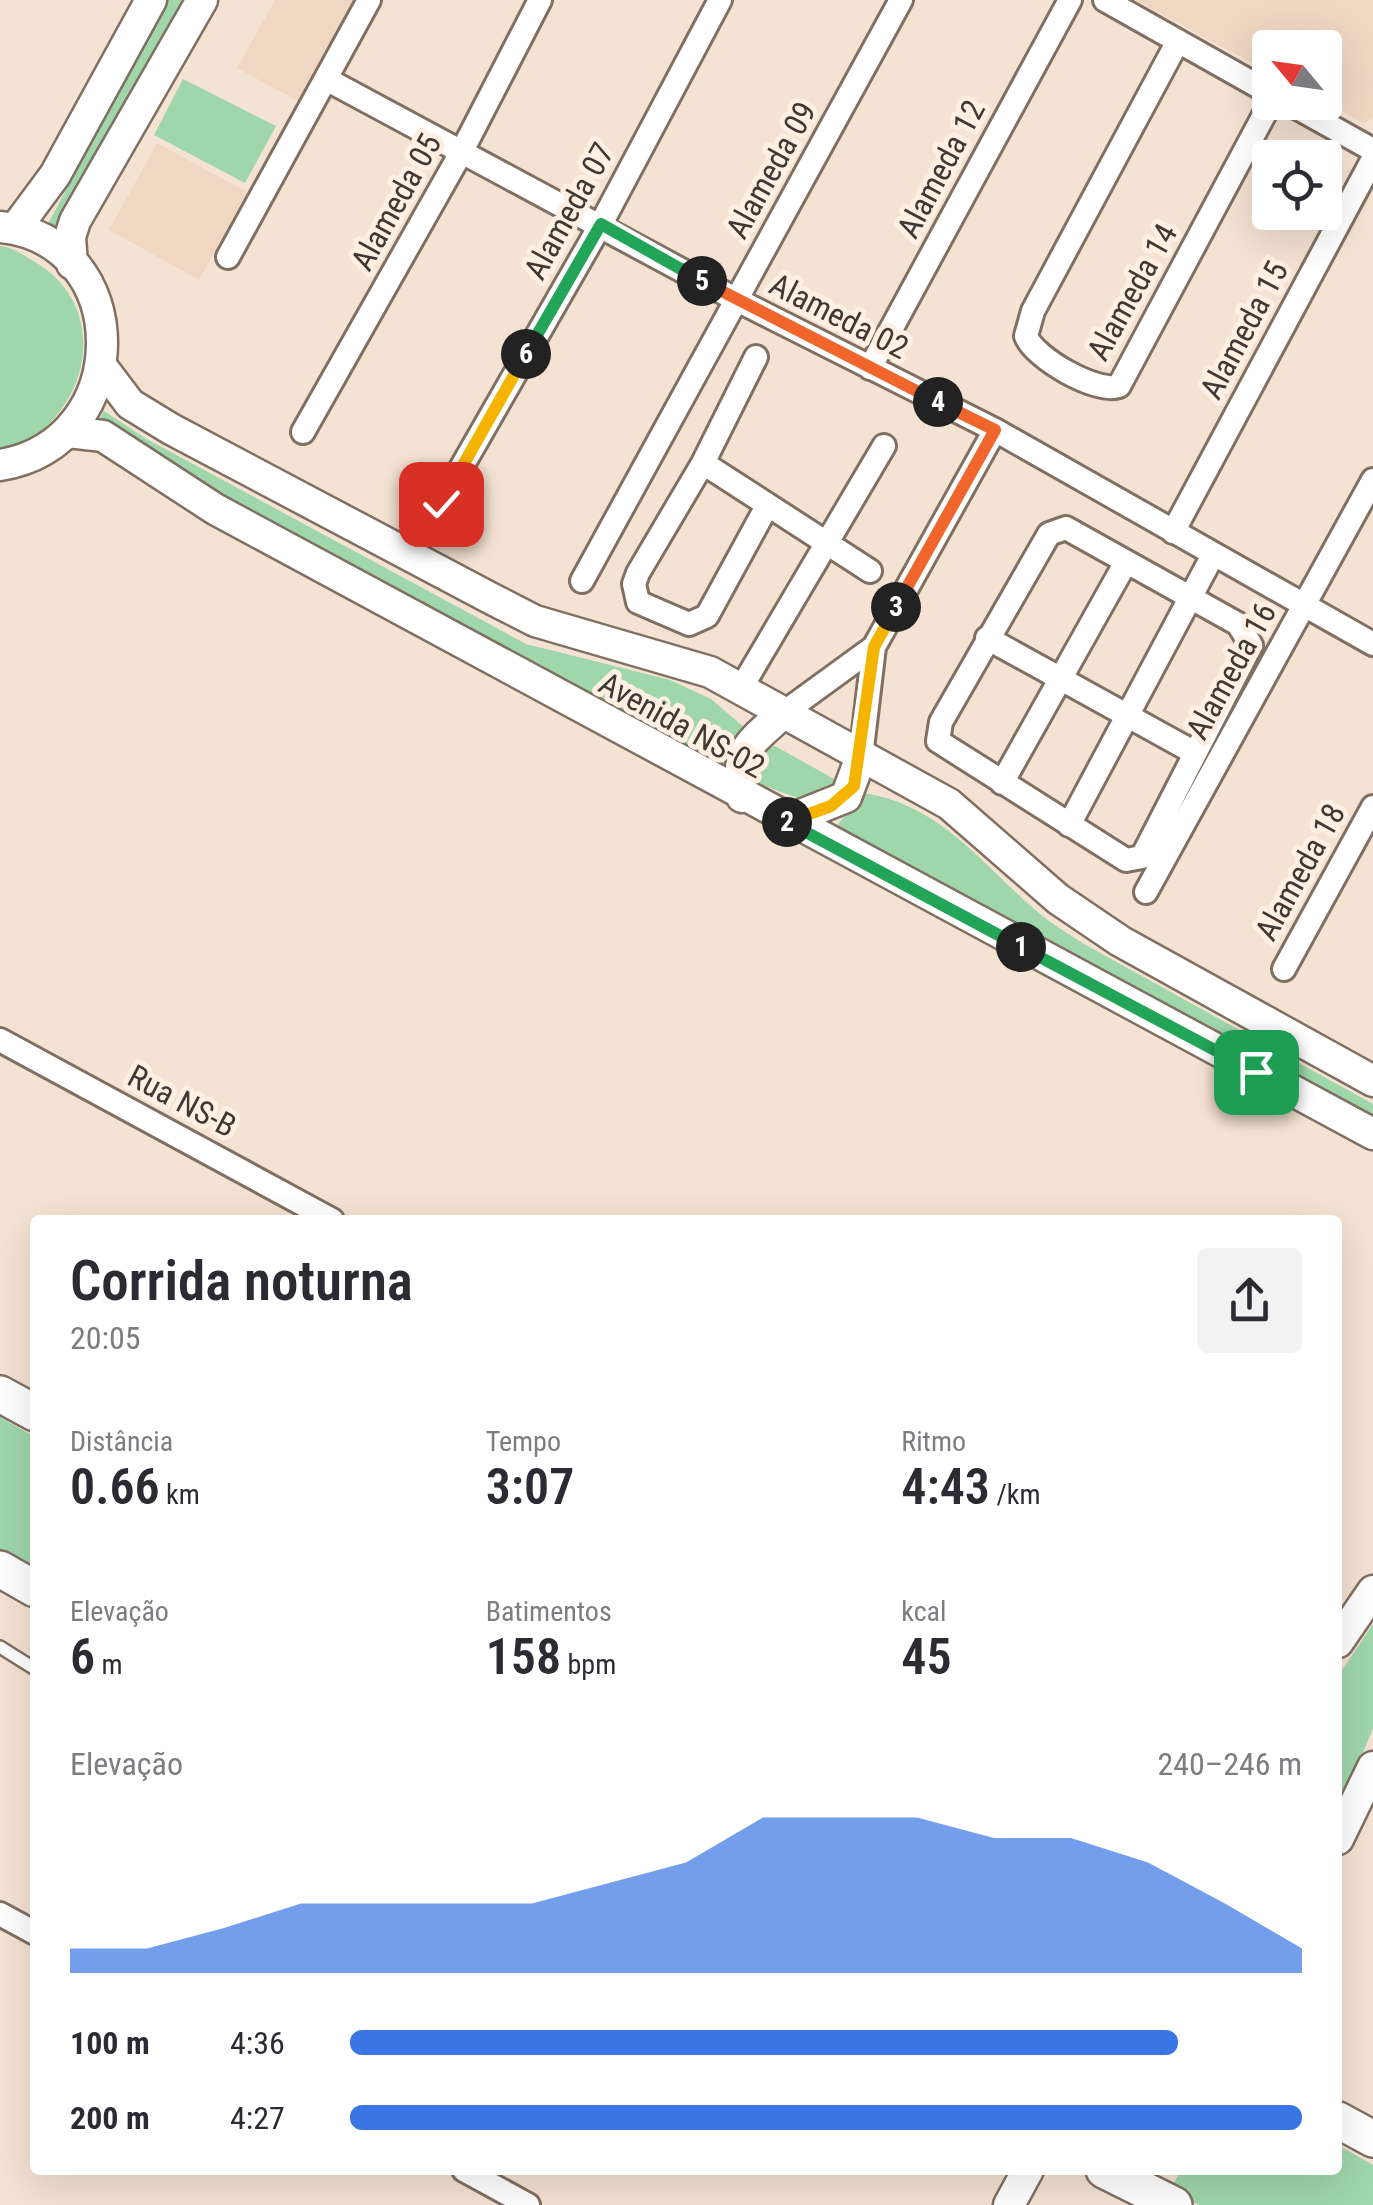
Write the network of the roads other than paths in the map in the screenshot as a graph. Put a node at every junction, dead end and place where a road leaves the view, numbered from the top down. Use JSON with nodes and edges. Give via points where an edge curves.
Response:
{"nodes":[{"id":1,"x":150,"y":0,"type":"edge"},
{"id":2,"x":202,"y":0,"type":"edge"},
{"id":3,"x":368,"y":0,"type":"edge"},
{"id":4,"x":540,"y":0,"type":"edge"},
{"id":5,"x":720,"y":0,"type":"edge"},
{"id":6,"x":900,"y":0,"type":"edge"},
{"id":7,"x":1070,"y":0,"type":"edge"},
{"id":8,"x":1104,"y":0,"type":"edge"},
{"id":9,"x":1178,"y":41,"type":"junction"},
{"id":10,"x":326,"y":78,"type":"junction"},
{"id":11,"x":1252,"y":83,"type":"edge"},
{"id":12,"x":1261,"y":120,"type":"edge"},
{"id":13,"x":1319,"y":120,"type":"edge"},
{"id":14,"x":1373,"y":150,"type":"edge"},
{"id":15,"x":462,"y":151,"type":"junction"},
{"id":16,"x":1373,"y":159,"type":"edge"},
{"id":17,"x":601,"y":224,"type":"junction"},
{"id":18,"x":8,"y":228,"type":"edge"},
{"id":19,"x":228,"y":257,"type":"dead end"},
{"id":20,"x":72,"y":264,"type":"junction"},
{"id":21,"x":737,"y":300,"type":"junction"},
{"id":22,"x":756,"y":357,"type":"dead end"},
{"id":23,"x":102,"y":367,"type":"junction"},
{"id":24,"x":870,"y":368,"type":"junction"},
{"id":25,"x":995,"y":430,"type":"junction"},
{"id":26,"x":68,"y":432,"type":"junction"},
{"id":27,"x":303,"y":432,"type":"dead end"},
{"id":28,"x":884,"y":446,"type":"dead end"},
{"id":29,"x":703,"y":464,"type":"junction"},
{"id":30,"x":0,"y":465,"type":"edge"},
{"id":31,"x":1373,"y":480,"type":"edge"},
{"id":32,"x":441,"y":504,"type":"dead end"},
{"id":33,"x":767,"y":506,"type":"junction"},
{"id":34,"x":1173,"y":532,"type":"junction"},
{"id":35,"x":829,"y":543,"type":"junction"},
{"id":36,"x":1213,"y":554,"type":"junction"},
{"id":37,"x":1126,"y":562,"type":"junction"},
{"id":38,"x":870,"y":571,"type":"dead end"},
{"id":39,"x":582,"y":582,"type":"dead end"},
{"id":40,"x":1188,"y":598,"type":"junction"},
{"id":41,"x":1304,"y":606,"type":"junction"},
{"id":42,"x":987,"y":638,"type":"junction"},
{"id":43,"x":1373,"y":644,"type":"edge"},
{"id":44,"x":874,"y":647,"type":"junction"},
{"id":45,"x":1061,"y":678,"type":"junction"},
{"id":46,"x":740,"y":690,"type":"junction"},
{"id":47,"x":782,"y":714,"type":"junction"},
{"id":48,"x":1126,"y":716,"type":"junction"},
{"id":49,"x":1196,"y":753,"type":"junction"},
{"id":50,"x":861,"y":757,"type":"junction"},
{"id":51,"x":1002,"y":783,"type":"junction"},
{"id":52,"x":742,"y":797,"type":"junction"},
{"id":53,"x":1373,"y":807,"type":"edge"},
{"id":54,"x":786,"y":821,"type":"junction"},
{"id":55,"x":1068,"y":826,"type":"junction"},
{"id":56,"x":1146,"y":892,"type":"dead end"},
{"id":57,"x":1284,"y":969,"type":"dead end"},
{"id":58,"x":0,"y":1040,"type":"edge"},
{"id":59,"x":1373,"y":1080,"type":"edge"},
{"id":60,"x":1373,"y":1134,"type":"edge"},
{"id":61,"x":323,"y":1215,"type":"edge"},
{"id":62,"x":0,"y":1394,"type":"edge"},
{"id":63,"x":30,"y":1410,"type":"edge"},
{"id":64,"x":1373,"y":1591,"type":"edge"},
{"id":65,"x":1342,"y":1636,"type":"edge"},
{"id":66,"x":0,"y":1647,"type":"edge"},
{"id":67,"x":30,"y":1665,"type":"edge"},
{"id":68,"x":1370,"y":1783,"type":"edge"},
{"id":69,"x":1342,"y":1833,"type":"edge"},
{"id":70,"x":0,"y":1914,"type":"edge"},
{"id":71,"x":30,"y":1930,"type":"edge"},
{"id":72,"x":1342,"y":2122,"type":"edge"},
{"id":73,"x":1373,"y":2139,"type":"edge"},
{"id":74,"x":473,"y":2175,"type":"edge"},
{"id":75,"x":1025,"y":2175,"type":"edge"},
{"id":76,"x":1116,"y":2175,"type":"edge"},
{"id":77,"x":1158,"y":2193,"type":"edge"},
{"id":78,"x":528,"y":2205,"type":"edge"},
{"id":79,"x":1009,"y":2205,"type":"edge"}],
"edges":[{"from":1,"to":18,"type":"street","via":[[56,175]]},
{"from":2,"to":20,"type":"street","via":[[75,221]]},
{"from":3,"to":10,"type":"street"},
{"from":4,"to":15,"type":"street","name":"Alameda 05"},
{"from":5,"to":17,"type":"street","name":"Alameda 07"},
{"from":6,"to":21,"type":"street","name":"Alameda 09"},
{"from":7,"to":24,"type":"street","name":"Alameda 12"},
{"from":8,"to":9,"type":"street"},
{"from":9,"to":11,"type":"street"},
{"from":9,"to":12,"type":"street","name":"Alameda 14","via":[[1033,311],[1026,336],[1035,352],[1094,385],[1119,386]]},
{"from":10,"to":15,"type":"street","name":"Alameda 02"},
{"from":10,"to":19,"type":"street"},
{"from":13,"to":14,"type":"street"},
{"from":15,"to":17,"type":"street","name":"Alameda 02"},
{"from":15,"to":27,"type":"street","name":"Alameda 05"},
{"from":16,"to":34,"type":"street","name":"Alameda 15"},
{"from":17,"to":21,"type":"street","name":"Alameda 02"},
{"from":17,"to":32,"type":"street","name":"Alameda 07"},
{"from":18,"to":20,"type":"street","via":[[46,242]]},
{"from":20,"to":23,"type":"street","via":[[99,312]]},
{"from":21,"to":24,"type":"street","name":"Alameda 02"},
{"from":21,"to":39,"type":"street","name":"Alameda 09"},
{"from":22,"to":29,"type":"street"},
{"from":23,"to":26,"type":"street"},
{"from":23,"to":46,"type":"street","name":"Avenida NS-02","via":[[130,404],[171,430],[506,606],[710,672]]},
{"from":24,"to":25,"type":"street","name":"Alameda 02"},
{"from":25,"to":34,"type":"street","name":"Alameda 02"},
{"from":25,"to":44,"type":"street"},
{"from":26,"to":30,"type":"street","via":[[44,450]]},
{"from":26,"to":52,"type":"street","name":"Avenida NS-02","via":[[103,436],[216,510]]},
{"from":28,"to":35,"type":"street"},
{"from":29,"to":33,"type":"street"},
{"from":29,"to":33,"type":"street","via":[[638,573],[638,602],[689,624],[707,616]]},
{"from":31,"to":41,"type":"street","name":"Alameda 16"},
{"from":33,"to":35,"type":"street"},
{"from":34,"to":36,"type":"street","name":"Alameda 02"},
{"from":35,"to":38,"type":"street"},
{"from":35,"to":46,"type":"street"},
{"from":36,"to":40,"type":"street"},
{"from":36,"to":41,"type":"street","name":"Alameda 02"},
{"from":37,"to":40,"type":"street"},
{"from":37,"to":42,"type":"street","via":[[1066,528],[1056,529]]},
{"from":37,"to":45,"type":"street"},
{"from":40,"to":48,"type":"street"},
{"from":40,"to":49,"type":"street","via":[[1238,624],[1252,645]]},
{"from":41,"to":43,"type":"street","name":"Alameda 02"},
{"from":41,"to":56,"type":"street","name":"Alameda 16"},
{"from":42,"to":45,"type":"street"},
{"from":42,"to":51,"type":"street","via":[[941,722],[938,741]]},
{"from":44,"to":47,"type":"street"},
{"from":44,"to":50,"type":"street"},
{"from":45,"to":48,"type":"street"},
{"from":45,"to":51,"type":"street"},
{"from":46,"to":47,"type":"street","name":"Avenida NS-02"},
{"from":47,"to":50,"type":"street","name":"Avenida NS-02"},
{"from":47,"to":52,"type":"street","via":[[742,754]]},
{"from":48,"to":49,"type":"street"},
{"from":48,"to":55,"type":"street"},
{"from":49,"to":55,"type":"street","via":[[1142,857],[1126,860]]},
{"from":50,"to":54,"type":"street","via":[[846,797]]},
{"from":50,"to":59,"type":"street","name":"Avenida NS-02","via":[[949,804],[1058,899],[1120,942]]},
{"from":51,"to":55,"type":"street"},
{"from":52,"to":54,"type":"street","name":"Avenida NS-02"},
{"from":53,"to":57,"type":"street","name":"Alameda 18"},
{"from":54,"to":60,"type":"street","name":"Avenida NS-02"},
{"from":58,"to":61,"type":"street","name":"Rua NS-B"},
{"from":62,"to":63,"type":"main road"},
{"from":64,"to":65,"type":"street"},
{"from":66,"to":67,"type":"lane"},
{"from":68,"to":69,"type":"street"},
{"from":70,"to":71,"type":"street"},
{"from":72,"to":73,"type":"main road"},
{"from":74,"to":78,"type":"street"},
{"from":75,"to":79,"type":"street"},
{"from":76,"to":77,"type":"main road"}]}
